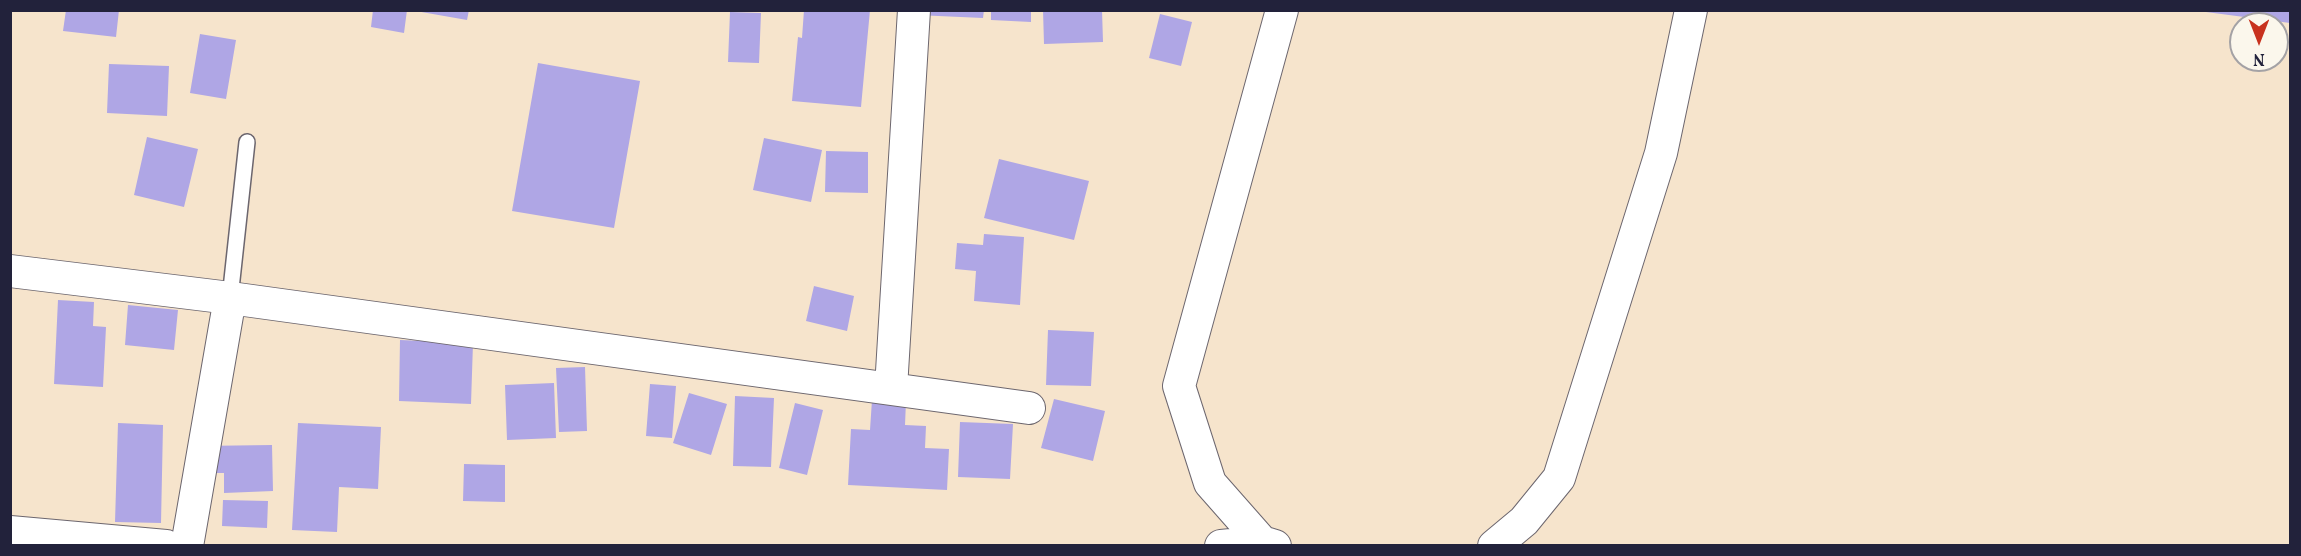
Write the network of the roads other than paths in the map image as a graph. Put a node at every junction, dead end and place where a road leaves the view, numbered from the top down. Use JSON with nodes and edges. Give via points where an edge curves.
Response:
{"nodes":[{"id":1,"x":914,"y":10,"type":"edge"},
{"id":2,"x":1282,"y":10,"type":"edge"},
{"id":3,"x":1691,"y":10,"type":"edge"},
{"id":4,"x":247,"y":142,"type":"dead end"},
{"id":5,"x":10,"y":271,"type":"edge"},
{"id":6,"x":230,"y":298,"type":"junction"},
{"id":7,"x":891,"y":388,"type":"junction"},
{"id":8,"x":1029,"y":408,"type":"dead end"},
{"id":9,"x":10,"y":532,"type":"edge"},
{"id":10,"x":1268,"y":544,"type":"edge"},
{"id":11,"x":166,"y":546,"type":"edge"},
{"id":12,"x":187,"y":546,"type":"edge"},
{"id":13,"x":1221,"y":546,"type":"edge"},
{"id":14,"x":1494,"y":546,"type":"edge"}],
"edges":[{"from":1,"to":7,"type":"street"},
{"from":2,"to":10,"type":"street","via":[[1179,386],[1210,483]]},
{"from":3,"to":14,"type":"street","via":[[1661,153],[1559,478],[1524,520]]},
{"from":4,"to":6,"type":"lane"},
{"from":5,"to":6,"type":"street"},
{"from":6,"to":7,"type":"street"},
{"from":6,"to":12,"type":"street"},
{"from":7,"to":8,"type":"street"},
{"from":9,"to":11,"type":"street"},
{"from":10,"to":13,"type":"street"}]}
